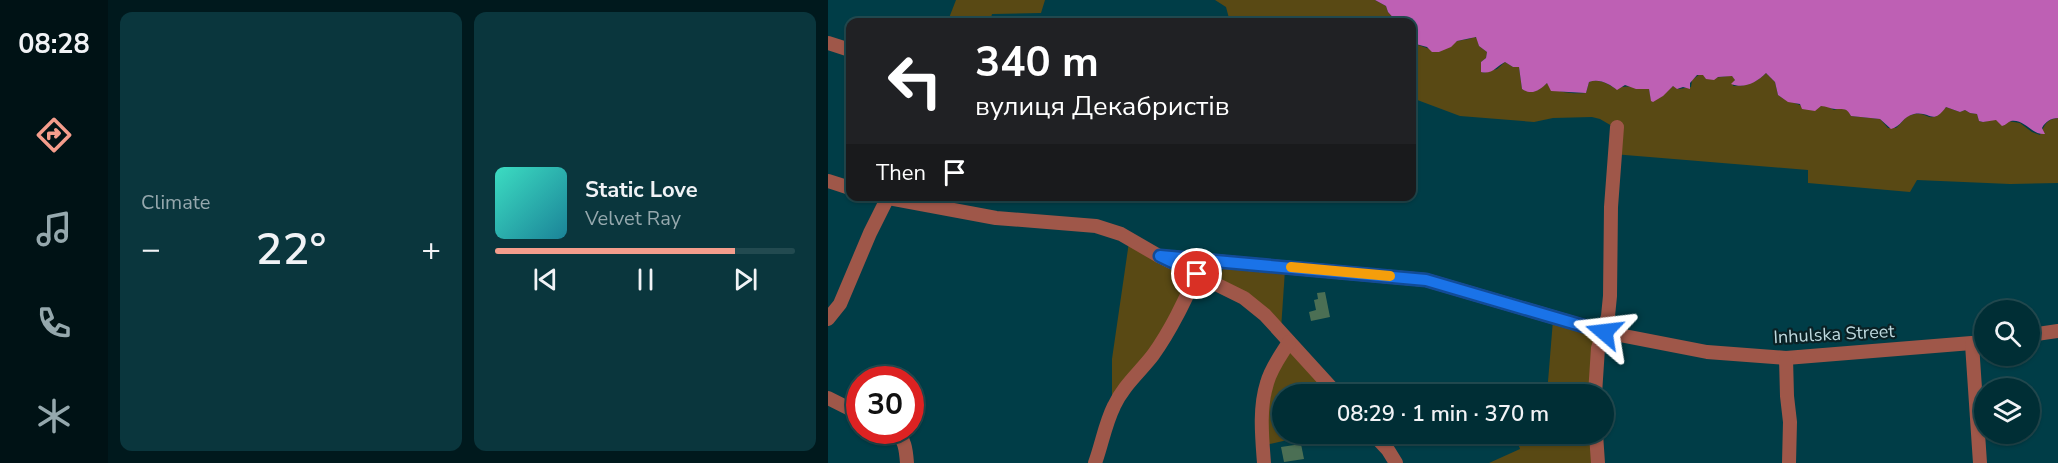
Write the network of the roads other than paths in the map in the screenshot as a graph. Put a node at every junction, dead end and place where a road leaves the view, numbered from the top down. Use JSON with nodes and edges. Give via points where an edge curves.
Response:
{"nodes":[{"id":1,"x":828,"y":43,"type":"edge"},
{"id":2,"x":846,"y":49,"type":"edge"},
{"id":3,"x":1617,"y":127,"type":"dead end"},
{"id":4,"x":828,"y":181,"type":"edge"},
{"id":5,"x":846,"y":187,"type":"edge"},
{"id":6,"x":882,"y":201,"type":"edge"},
{"id":7,"x":920,"y":201,"type":"edge"},
{"id":8,"x":1160,"y":256,"type":"junction"},
{"id":9,"x":1197,"y":274,"type":"junction"},
{"id":10,"x":828,"y":319,"type":"edge"},
{"id":11,"x":2058,"y":331,"type":"edge"},
{"id":12,"x":1604,"y":332,"type":"junction"},
{"id":13,"x":2040,"y":334,"type":"edge"},
{"id":14,"x":1289,"y":342,"type":"junction"},
{"id":15,"x":1974,"y":343,"type":"edge"},
{"id":16,"x":1786,"y":358,"type":"junction"},
{"id":17,"x":1978,"y":366,"type":"edge"},
{"id":18,"x":1328,"y":384,"type":"edge"},
{"id":19,"x":1596,"y":384,"type":"edge"},
{"id":20,"x":828,"y":398,"type":"edge"},
{"id":21,"x":846,"y":407,"type":"edge"},
{"id":22,"x":904,"y":444,"type":"edge"},
{"id":23,"x":1382,"y":444,"type":"edge"},
{"id":24,"x":1597,"y":444,"type":"edge"},
{"id":25,"x":907,"y":463,"type":"edge"},
{"id":26,"x":1095,"y":463,"type":"edge"},
{"id":27,"x":1264,"y":463,"type":"edge"},
{"id":28,"x":1396,"y":463,"type":"edge"},
{"id":29,"x":1598,"y":463,"type":"edge"},
{"id":30,"x":1789,"y":463,"type":"edge"},
{"id":31,"x":1980,"y":463,"type":"edge"}],
"edges":[{"from":1,"to":2,"type":"street"},
{"from":3,"to":12,"type":"street","via":[[1610,296]]},
{"from":4,"to":5,"type":"street"},
{"from":6,"to":10,"type":"street","via":[[840,304]]},
{"from":7,"to":8,"type":"street","name":"Inhulska Street","via":[[996,218],[1096,226],[1121,234]]},
{"from":8,"to":9,"type":"street"},
{"from":8,"to":12,"type":"street","name":"Inhulska Street","via":[[1426,280]]},
{"from":9,"to":14,"type":"street","via":[[1244,298]]},
{"from":9,"to":26,"type":"street","via":[[1164,339],[1113,406]]},
{"from":11,"to":13,"type":"street"},
{"from":12,"to":16,"type":"street","name":"Inhulska Street","via":[[1707,352]]},
{"from":12,"to":19,"type":"street","via":[[1598,348]]},
{"from":14,"to":18,"type":"street"},
{"from":14,"to":27,"type":"street","via":[[1274,365],[1264,392]]},
{"from":15,"to":16,"type":"street","name":"Inhulska Street"},
{"from":16,"to":30,"type":"street"},
{"from":17,"to":31,"type":"street"},
{"from":20,"to":21,"type":"street"},
{"from":22,"to":25,"type":"street"},
{"from":23,"to":28,"type":"street"},
{"from":24,"to":29,"type":"street"}]}
